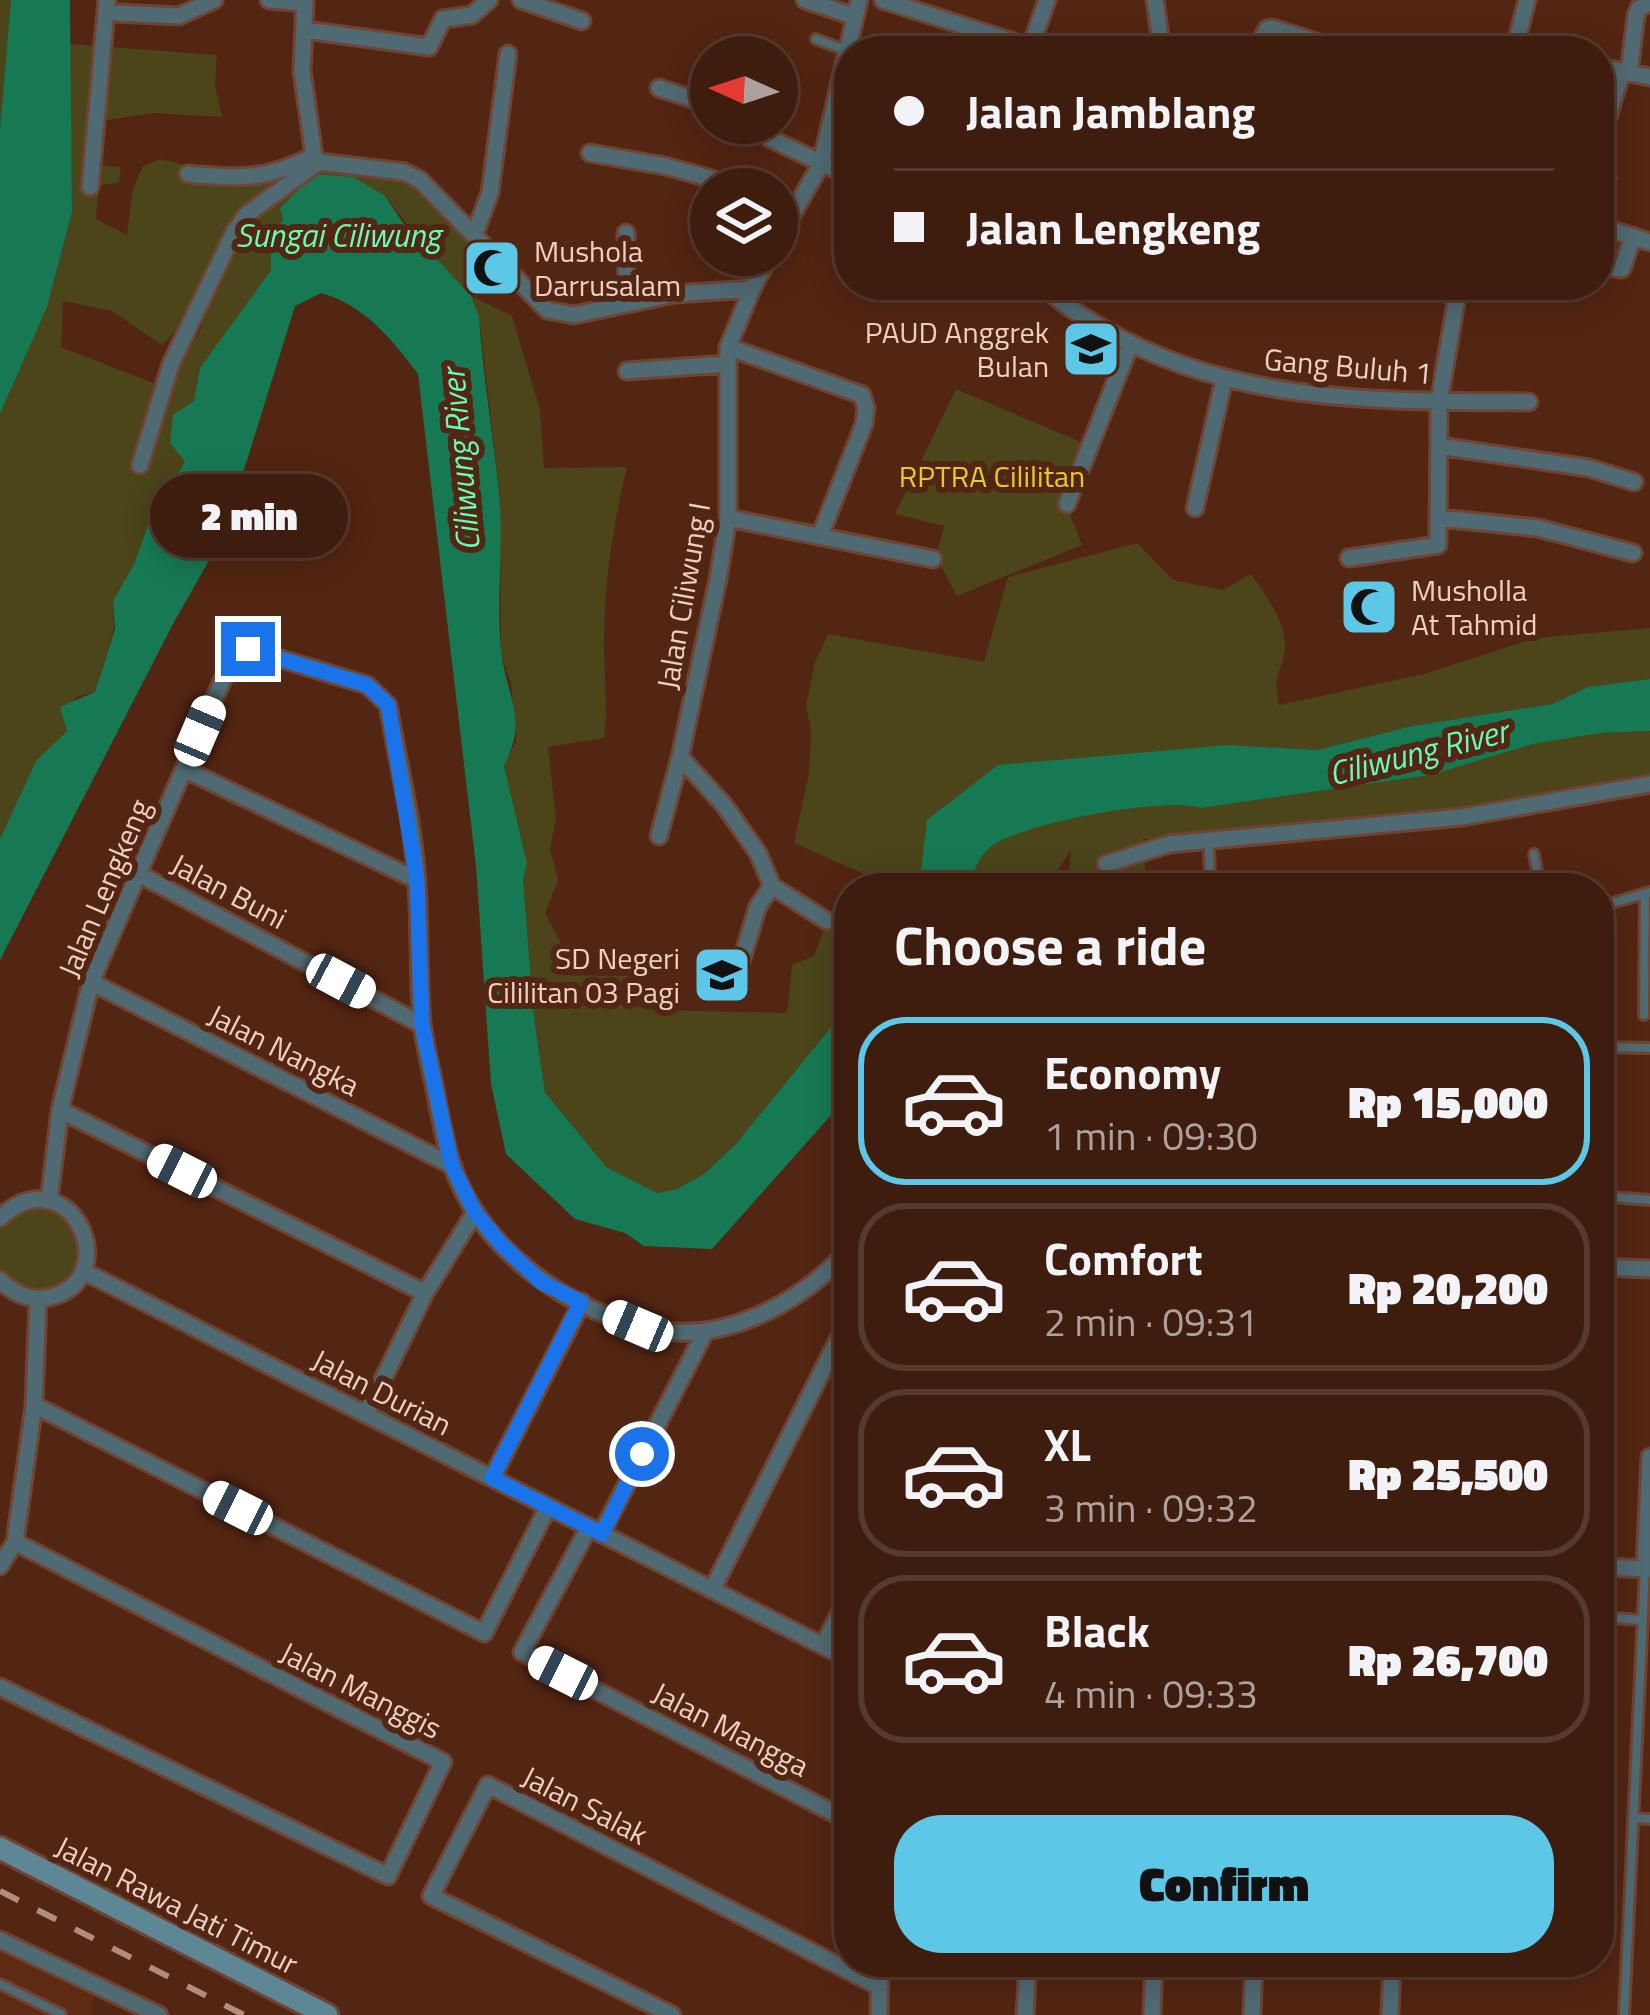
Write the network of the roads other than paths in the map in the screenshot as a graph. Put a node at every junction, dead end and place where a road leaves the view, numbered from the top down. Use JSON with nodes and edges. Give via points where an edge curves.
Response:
{"nodes":[{"id":1,"x":214,"y":0,"type":"edge"},
{"id":2,"x":269,"y":0,"type":"edge"},
{"id":3,"x":489,"y":0,"type":"edge"},
{"id":4,"x":521,"y":0,"type":"edge"},
{"id":5,"x":805,"y":0,"type":"edge"},
{"id":6,"x":883,"y":0,"type":"edge"},
{"id":7,"x":1047,"y":0,"type":"edge"},
{"id":8,"x":1527,"y":0,"type":"edge"},
{"id":9,"x":305,"y":1,"type":"edge"},
{"id":10,"x":1155,"y":3,"type":"edge"},
{"id":11,"x":1650,"y":3,"type":"edge"},
{"id":12,"x":112,"y":6,"type":"edge"},
{"id":13,"x":856,"y":8,"type":"edge"},
{"id":14,"x":582,"y":21,"type":"dead end"},
{"id":15,"x":306,"y":30,"type":"junction"},
{"id":16,"x":993,"y":36,"type":"edge"},
{"id":17,"x":1037,"y":36,"type":"edge"},
{"id":18,"x":1160,"y":36,"type":"edge"},
{"id":19,"x":1262,"y":36,"type":"edge"},
{"id":20,"x":1297,"y":36,"type":"edge"},
{"id":21,"x":1518,"y":36,"type":"edge"},
{"id":22,"x":816,"y":38,"type":"dead end"},
{"id":23,"x":834,"y":45,"type":"edge"},
{"id":24,"x":508,"y":54,"type":"dead end"},
{"id":25,"x":1614,"y":69,"type":"edge"},
{"id":26,"x":1626,"y":71,"type":"junction"},
{"id":27,"x":1650,"y":77,"type":"edge"},
{"id":28,"x":659,"y":88,"type":"dead end"},
{"id":29,"x":690,"y":98,"type":"edge"},
{"id":30,"x":1614,"y":103,"type":"edge"},
{"id":31,"x":834,"y":107,"type":"edge"},
{"id":32,"x":781,"y":144,"type":"edge"},
{"id":33,"x":590,"y":153,"type":"dead end"},
{"id":34,"x":316,"y":159,"type":"junction"},
{"id":35,"x":821,"y":164,"type":"junction"},
{"id":36,"x":834,"y":170,"type":"edge"},
{"id":37,"x":690,"y":173,"type":"edge"},
{"id":38,"x":188,"y":174,"type":"dead end"},
{"id":39,"x":90,"y":187,"type":"dead end"},
{"id":40,"x":798,"y":202,"type":"edge"},
{"id":41,"x":475,"y":233,"type":"junction"},
{"id":42,"x":626,"y":233,"type":"dead end"},
{"id":43,"x":1642,"y":239,"type":"edge"},
{"id":44,"x":1614,"y":268,"type":"edge"},
{"id":45,"x":759,"y":276,"type":"edge"},
{"id":46,"x":752,"y":289,"type":"junction"},
{"id":47,"x":1062,"y":300,"type":"edge"},
{"id":48,"x":1456,"y":300,"type":"edge"},
{"id":49,"x":628,"y":302,"type":"junction"},
{"id":50,"x":1130,"y":345,"type":"junction"},
{"id":51,"x":727,"y":356,"type":"junction"},
{"id":52,"x":627,"y":371,"type":"dead end"},
{"id":53,"x":1224,"y":379,"type":"junction"},
{"id":54,"x":1439,"y":401,"type":"junction"},
{"id":55,"x":1529,"y":402,"type":"dead end"},
{"id":56,"x":1439,"y":446,"type":"junction"},
{"id":57,"x":140,"y":465,"type":"dead end"},
{"id":58,"x":1634,"y":482,"type":"dead end"},
{"id":59,"x":1067,"y":504,"type":"dead end"},
{"id":60,"x":1195,"y":508,"type":"dead end"},
{"id":61,"x":728,"y":518,"type":"junction"},
{"id":62,"x":1440,"y":518,"type":"junction"},
{"id":63,"x":820,"y":536,"type":"junction"},
{"id":64,"x":1633,"y":553,"type":"dead end"},
{"id":65,"x":1349,"y":558,"type":"dead end"},
{"id":66,"x":933,"y":559,"type":"dead end"},
{"id":67,"x":680,"y":757,"type":"junction"},
{"id":68,"x":184,"y":769,"type":"junction"},
{"id":69,"x":1650,"y":784,"type":"edge"},
{"id":70,"x":659,"y":836,"type":"dead end"},
{"id":71,"x":1209,"y":840,"type":"junction"},
{"id":72,"x":1534,"y":854,"type":"dead end"},
{"id":73,"x":1106,"y":864,"type":"dead end"},
{"id":74,"x":137,"y":873,"type":"junction"},
{"id":75,"x":1210,"y":873,"type":"edge"},
{"id":76,"x":1537,"y":873,"type":"edge"},
{"id":77,"x":417,"y":880,"type":"junction"},
{"id":78,"x":772,"y":886,"type":"junction"},
{"id":79,"x":1647,"y":893,"type":"edge"},
{"id":80,"x":1614,"y":903,"type":"edge"},
{"id":81,"x":827,"y":921,"type":"dead end"},
{"id":82,"x":741,"y":962,"type":"dead end"},
{"id":83,"x":91,"y":982,"type":"junction"},
{"id":84,"x":1643,"y":1015,"type":"dead end"},
{"id":85,"x":422,"y":1025,"type":"junction"},
{"id":86,"x":1614,"y":1047,"type":"edge"},
{"id":87,"x":1650,"y":1048,"type":"edge"},
{"id":88,"x":60,"y":1110,"type":"junction"},
{"id":89,"x":452,"y":1166,"type":"junction"},
{"id":90,"x":1614,"y":1197,"type":"edge"},
{"id":91,"x":1650,"y":1200,"type":"edge"},
{"id":92,"x":50,"y":1201,"type":"junction"},
{"id":93,"x":475,"y":1212,"type":"junction"},
{"id":94,"x":0,"y":1218,"type":"edge"},
{"id":95,"x":834,"y":1267,"type":"edge"},
{"id":96,"x":1614,"y":1268,"type":"edge"},
{"id":97,"x":1650,"y":1269,"type":"edge"},
{"id":98,"x":83,"y":1271,"type":"junction"},
{"id":99,"x":0,"y":1280,"type":"edge"},
{"id":100,"x":424,"y":1293,"type":"junction"},
{"id":101,"x":38,"y":1299,"type":"junction"},
{"id":102,"x":581,"y":1302,"type":"junction"},
{"id":103,"x":704,"y":1334,"type":"junction"},
{"id":104,"x":834,"y":1348,"type":"edge"},
{"id":105,"x":34,"y":1405,"type":"junction"},
{"id":106,"x":366,"y":1414,"type":"junction"},
{"id":107,"x":1650,"y":1457,"type":"edge"},
{"id":108,"x":492,"y":1478,"type":"junction"},
{"id":109,"x":548,"y":1507,"type":"junction"},
{"id":110,"x":595,"y":1531,"type":"junction"},
{"id":111,"x":15,"y":1542,"type":"junction"},
{"id":112,"x":0,"y":1566,"type":"edge"},
{"id":113,"x":1614,"y":1568,"type":"edge"},
{"id":114,"x":1647,"y":1569,"type":"edge"},
{"id":115,"x":712,"y":1590,"type":"junction"},
{"id":116,"x":1614,"y":1618,"type":"edge"},
{"id":117,"x":1642,"y":1620,"type":"junction"},
{"id":118,"x":834,"y":1624,"type":"edge"},
{"id":119,"x":823,"y":1646,"type":"junction"},
{"id":120,"x":834,"y":1652,"type":"edge"},
{"id":121,"x":0,"y":1687,"type":"edge"},
{"id":122,"x":834,"y":1812,"type":"edge"},
{"id":123,"x":1633,"y":1818,"type":"junction"},
{"id":124,"x":1650,"y":1819,"type":"edge"},
{"id":125,"x":0,"y":1848,"type":"edge"},
{"id":126,"x":0,"y":1940,"type":"edge"},
{"id":127,"x":834,"y":1963,"type":"edge"},
{"id":128,"x":861,"y":1977,"type":"edge"},
{"id":129,"x":880,"y":1977,"type":"edge"},
{"id":130,"x":1027,"y":1977,"type":"edge"},
{"id":131,"x":1153,"y":1977,"type":"edge"},
{"id":132,"x":1253,"y":1977,"type":"edge"},
{"id":133,"x":1391,"y":1977,"type":"edge"},
{"id":134,"x":0,"y":1984,"type":"edge"},
{"id":135,"x":880,"y":1987,"type":"junction"},
{"id":136,"x":61,"y":2014,"type":"edge"},
{"id":137,"x":159,"y":2015,"type":"edge"},
{"id":138,"x":327,"y":2015,"type":"edge"},
{"id":139,"x":672,"y":2015,"type":"edge"},
{"id":140,"x":878,"y":2015,"type":"edge"},
{"id":141,"x":1025,"y":2015,"type":"edge"},
{"id":142,"x":1152,"y":2015,"type":"edge"},
{"id":143,"x":1252,"y":2015,"type":"edge"},
{"id":144,"x":1390,"y":2015,"type":"edge"},
{"id":145,"x":1624,"y":2015,"type":"edge"}],
"edges":[{"from":1,"to":12,"type":"street","via":[[179,16]]},
{"from":2,"to":9,"type":"street"},
{"from":3,"to":15,"type":"street","via":[[472,15],[442,19],[429,47]]},
{"from":4,"to":14,"type":"street"},
{"from":5,"to":13,"type":"street"},
{"from":6,"to":16,"type":"street"},
{"from":7,"to":17,"type":"street"},
{"from":8,"to":21,"type":"street"},
{"from":9,"to":15,"type":"street"},
{"from":10,"to":18,"type":"street"},
{"from":11,"to":26,"type":"street","via":[[1636,16]]},
{"from":12,"to":39,"type":"street"},
{"from":15,"to":34,"type":"street","via":[[302,70]]},
{"from":19,"to":20,"type":"street","via":[[1272,28]]},
{"from":22,"to":23,"type":"lane"},
{"from":24,"to":41,"type":"street","via":[[490,193]]},
{"from":25,"to":26,"type":"street"},
{"from":26,"to":27,"type":"street"},
{"from":26,"to":30,"type":"street"},
{"from":28,"to":29,"type":"street"},
{"from":31,"to":35,"type":"street"},
{"from":32,"to":35,"type":"street"},
{"from":33,"to":37,"type":"street"},
{"from":34,"to":38,"type":"street","via":[[239,179]]},
{"from":34,"to":41,"type":"street","via":[[404,172]]},
{"from":34,"to":57,"type":"street","via":[[235,232],[171,364]]},
{"from":35,"to":36,"type":"street"},
{"from":35,"to":40,"type":"street"},
{"from":41,"to":49,"type":"street","via":[[547,310],[574,315]]},
{"from":42,"to":49,"type":"street"},
{"from":43,"to":44,"type":"street","via":[[1622,269]]},
{"from":45,"to":46,"type":"street","name":"Jalan Ciliwung I"},
{"from":46,"to":49,"type":"street"},
{"from":46,"to":51,"type":"street","name":"Jalan Ciliwung I"},
{"from":47,"to":50,"type":"street","name":"Gang Buluh 1"},
{"from":48,"to":54,"type":"street"},
{"from":50,"to":53,"type":"street","name":"Gang Buluh 1"},
{"from":50,"to":59,"type":"street"},
{"from":51,"to":52,"type":"street"},
{"from":51,"to":61,"type":"street","name":"Jalan Ciliwung I"},
{"from":51,"to":63,"type":"street","via":[[862,395],[864,424]]},
{"from":53,"to":54,"type":"street","name":"Gang Buluh 1","via":[[1306,395]]},
{"from":53,"to":60,"type":"street"},
{"from":54,"to":55,"type":"street","name":"Gang Buluh 1"},
{"from":54,"to":56,"type":"street"},
{"from":56,"to":58,"type":"street"},
{"from":56,"to":62,"type":"street"},
{"from":61,"to":63,"type":"street"},
{"from":61,"to":67,"type":"street","name":"Jalan Ciliwung I"},
{"from":62,"to":64,"type":"street","via":[[1538,528]]},
{"from":62,"to":65,"type":"street","via":[[1432,549]]},
{"from":63,"to":66,"type":"street"},
{"from":67,"to":70,"type":"street","name":"Jalan Ciliwung I"},
{"from":67,"to":78,"type":"street","via":[[724,805]]},
{"from":68,"to":74,"type":"street","name":"Jalan Lengkeng"},
{"from":68,"to":77,"type":"street"},
{"from":68,"to":77,"type":"street","name":"Jalan Lengkeng","via":[[240,650],[367,685],[388,705]]},
{"from":69,"to":71,"type":"street","via":[[1462,817]]},
{"from":71,"to":73,"type":"street"},
{"from":71,"to":75,"type":"lane"},
{"from":72,"to":76,"type":"lane"},
{"from":74,"to":83,"type":"street","name":"Jalan Lengkeng"},
{"from":74,"to":85,"type":"street","name":"Jalan Buni"},
{"from":77,"to":85,"type":"street","name":"Jalan Lengkeng"},
{"from":78,"to":81,"type":"street"},
{"from":78,"to":82,"type":"street"},
{"from":79,"to":80,"type":"lane"},
{"from":79,"to":84,"type":"lane"},
{"from":83,"to":88,"type":"street","name":"Jalan Lengkeng"},
{"from":83,"to":89,"type":"street","name":"Jalan Nangka"},
{"from":85,"to":89,"type":"street","name":"Jalan Lengkeng"},
{"from":86,"to":87,"type":"lane"},
{"from":88,"to":92,"type":"street","name":"Jalan Lengkeng"},
{"from":88,"to":100,"type":"street"},
{"from":89,"to":93,"type":"street","name":"Jalan Lengkeng"},
{"from":90,"to":91,"type":"lane"},
{"from":92,"to":94,"type":"street","via":[[15,1205]]},
{"from":92,"to":98,"type":"street","via":[[66,1208],[86,1236]]},
{"from":93,"to":100,"type":"street"},
{"from":93,"to":102,"type":"street","name":"Jalan Lengkeng","via":[[541,1282]]},
{"from":95,"to":103,"type":"street","name":"Jalan Lengkeng","via":[[779,1306]]},
{"from":96,"to":97,"type":"street"},
{"from":98,"to":101,"type":"street","via":[[64,1292]]},
{"from":98,"to":106,"type":"street","name":"Jalan Durian"},
{"from":99,"to":101,"type":"street"},
{"from":100,"to":106,"type":"street"},
{"from":101,"to":105,"type":"street"},
{"from":102,"to":103,"type":"street","name":"Jalan Lengkeng","via":[[638,1326]]},
{"from":102,"to":108,"type":"street"},
{"from":103,"to":110,"type":"street"},
{"from":104,"to":115,"type":"street"},
{"from":105,"to":109,"type":"street","via":[[484,1633]]},
{"from":105,"to":111,"type":"street"},
{"from":106,"to":108,"type":"street","name":"Jalan Durian"},
{"from":107,"to":114,"type":"street"},
{"from":108,"to":109,"type":"street","name":"Jalan Durian"},
{"from":109,"to":110,"type":"street","name":"Jalan Durian"},
{"from":110,"to":115,"type":"street","name":"Jalan Durian"},
{"from":110,"to":122,"type":"street","name":"Jalan Mangga","via":[[522,1652]]},
{"from":111,"to":112,"type":"street"},
{"from":111,"to":121,"type":"street","name":"Jalan Manggis","via":[[443,1762],[388,1876]]},
{"from":113,"to":114,"type":"street"},
{"from":114,"to":117,"type":"lane"},
{"from":115,"to":119,"type":"street","name":"Jalan Durian"},
{"from":116,"to":117,"type":"lane"},
{"from":117,"to":123,"type":"lane"},
{"from":118,"to":119,"type":"street"},
{"from":119,"to":120,"type":"street","name":"Jalan Durian"},
{"from":123,"to":124,"type":"lane"},
{"from":123,"to":145,"type":"lane"},
{"from":125,"to":138,"type":"main road","name":"Jalan Rawa Jati Timur"},
{"from":126,"to":137,"type":"street"},
{"from":127,"to":139,"type":"street","name":"Jalan Salak","via":[[488,1785],[430,1897]]},
{"from":128,"to":135,"type":"street","name":"Jalan Salak"},
{"from":129,"to":135,"type":"street"},
{"from":130,"to":141,"type":"street"},
{"from":131,"to":142,"type":"street"},
{"from":132,"to":143,"type":"street"},
{"from":133,"to":144,"type":"street"},
{"from":134,"to":136,"type":"lane"},
{"from":135,"to":140,"type":"street"}]}
